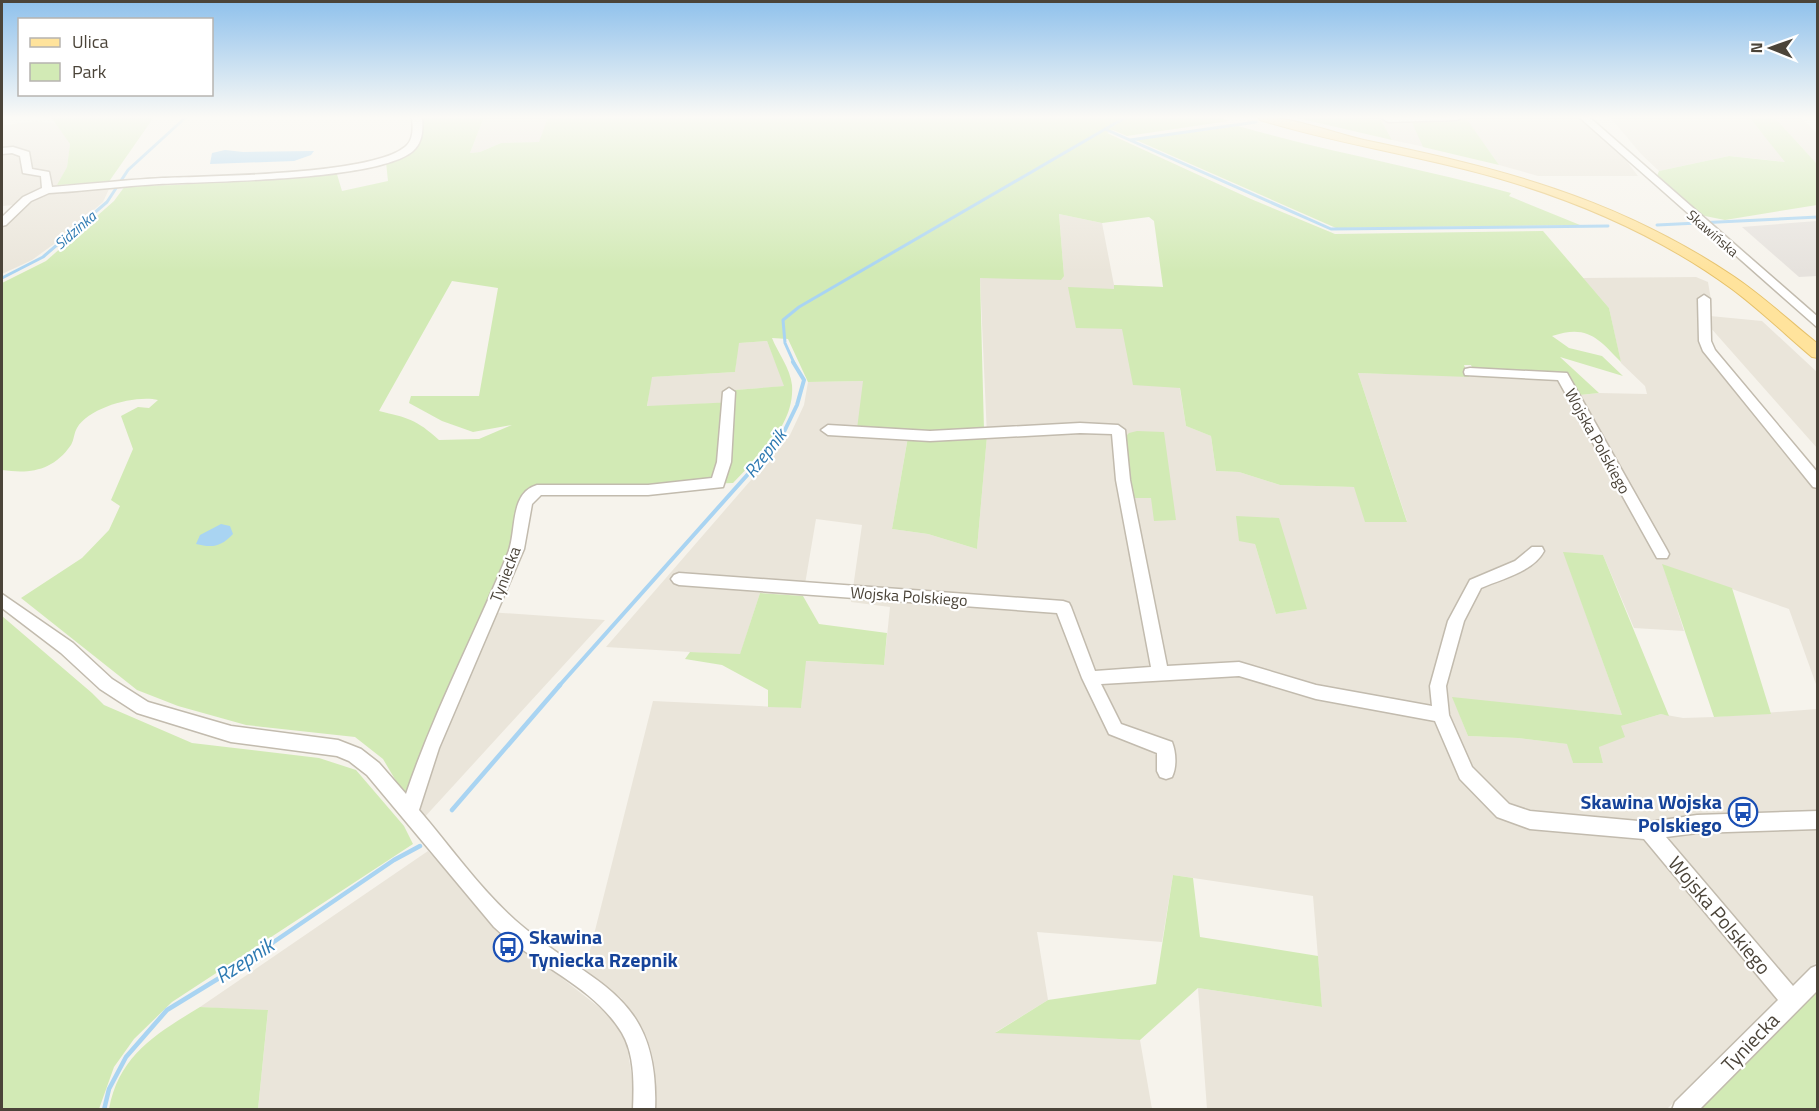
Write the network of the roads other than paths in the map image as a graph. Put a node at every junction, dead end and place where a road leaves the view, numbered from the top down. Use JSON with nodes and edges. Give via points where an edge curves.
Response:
{"nodes":[{"id":1,"x":27,"y":169,"type":"edge"},
{"id":2,"x":327,"y":169,"type":"edge"},
{"id":3,"x":1478,"y":169,"type":"edge"},
{"id":4,"x":1642,"y":169,"type":"edge"},
{"id":5,"x":47,"y":190,"type":"junction"},
{"id":6,"x":2,"y":222,"type":"edge"},
{"id":7,"x":1704,"y":299,"type":"dead end"},
{"id":8,"x":1818,"y":324,"type":"edge"},
{"id":9,"x":1816,"y":353,"type":"edge"},
{"id":10,"x":1470,"y":372,"type":"dead end"},
{"id":11,"x":729,"y":392,"type":"dead end"},
{"id":12,"x":828,"y":430,"type":"dead end"},
{"id":13,"x":1818,"y":483,"type":"edge"},
{"id":14,"x":1537,"y":551,"type":"dead end"},
{"id":15,"x":1662,"y":554,"type":"dead end"},
{"id":16,"x":679,"y":579,"type":"dead end"},
{"id":17,"x":2,"y":600,"type":"edge"},
{"id":18,"x":1160,"y":674,"type":"junction"},
{"id":19,"x":1090,"y":678,"type":"junction"},
{"id":20,"x":1441,"y":715,"type":"junction"},
{"id":21,"x":1166,"y":771,"type":"dead end"},
{"id":22,"x":409,"y":812,"type":"junction"},
{"id":23,"x":1818,"y":820,"type":"edge"},
{"id":24,"x":1649,"y":831,"type":"junction"},
{"id":25,"x":1818,"y":975,"type":"edge"},
{"id":26,"x":1791,"y":1000,"type":"junction"},
{"id":27,"x":644,"y":1110,"type":"edge"},
{"id":28,"x":1683,"y":1110,"type":"edge"}],
"edges":[{"from":1,"to":5,"type":"street","via":[[45,174]]},
{"from":2,"to":5,"type":"street"},
{"from":3,"to":9,"type":"main road","via":[[1553,191],[1647,231],[1727,279]]},
{"from":4,"to":8,"type":"street","name":"Skawińska"},
{"from":5,"to":6,"type":"street","via":[[27,199]]},
{"from":7,"to":13,"type":"street","via":[[1705,341],[1709,351]]},
{"from":10,"to":15,"type":"street","name":"Wojska Polskiego","via":[[1562,376]]},
{"from":11,"to":22,"type":"street","name":"Tyniecka","via":[[724,462],[718,483],[648,490],[537,490],[525,502],[517,549],[430,748]]},
{"from":12,"to":18,"type":"street","via":[[930,436],[1080,428],[1118,430],[1123,480]]},
{"from":14,"to":20,"type":"street","name":"Wojska Polskiego","via":[[1520,565],[1475,584],[1456,621],[1438,686]]},
{"from":16,"to":19,"type":"street","name":"Wojska Polskiego","via":[[1063,607]]},
{"from":17,"to":22,"type":"street","via":[[67,648],[113,689],[143,708],[231,734],[315,743],[355,755],[373,769]]},
{"from":18,"to":19,"type":"street"},
{"from":18,"to":20,"type":"street","via":[[1239,669],[1316,692]]},
{"from":19,"to":21,"type":"street","name":"Wojska Polskiego","via":[[1115,729],[1166,748]]},
{"from":20,"to":24,"type":"street","name":"Wojska Polskiego","via":[[1466,773],[1503,811],[1530,820]]},
{"from":22,"to":27,"type":"street","via":[[508,927],[578,977],[629,1025],[644,1077]]},
{"from":23,"to":24,"type":"street","name":"Wojska Polskiego","via":[[1697,824]]},
{"from":24,"to":26,"type":"street","name":"Wojska Polskiego"},
{"from":25,"to":26,"type":"street","name":"Tyniecka"},
{"from":26,"to":28,"type":"street","name":"Tyniecka"}]}
